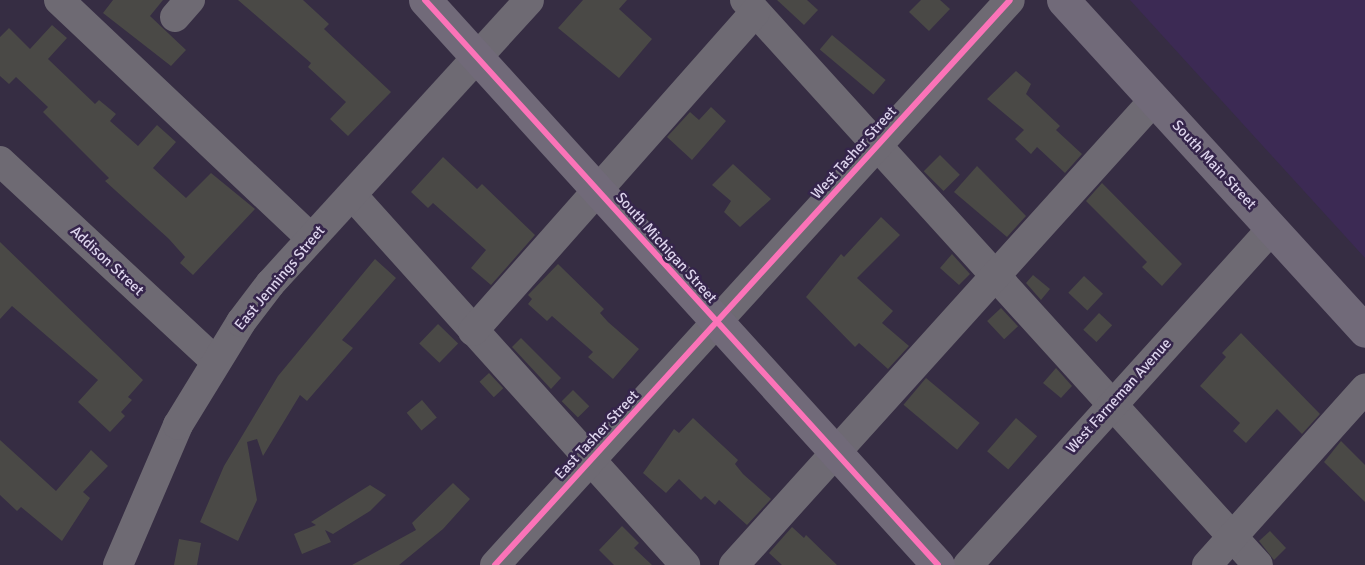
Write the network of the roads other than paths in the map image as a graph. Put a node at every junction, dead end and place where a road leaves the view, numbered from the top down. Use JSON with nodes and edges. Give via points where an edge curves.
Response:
{"nodes":[{"id":1,"x":59,"y":0,"type":"edge"},
{"id":2,"x":425,"y":0,"type":"edge"},
{"id":3,"x":529,"y":0,"type":"edge"},
{"id":4,"x":1010,"y":0,"type":"edge"},
{"id":5,"x":1064,"y":0,"type":"edge"},
{"id":6,"x":750,"y":6,"type":"edge"},
{"id":7,"x":477,"y":57,"type":"junction"},
{"id":8,"x":1154,"y":100,"type":"junction"},
{"id":9,"x":876,"y":146,"type":"junction"},
{"id":10,"x":0,"y":160,"type":"edge"},
{"id":11,"x":596,"y":189,"type":"junction"},
{"id":12,"x":352,"y":195,"type":"junction"},
{"id":13,"x":1272,"y":228,"type":"junction"},
{"id":14,"x":312,"y":238,"type":"junction"},
{"id":15,"x":995,"y":272,"type":"junction"},
{"id":16,"x":717,"y":323,"type":"junction"},
{"id":17,"x":473,"y":331,"type":"junction"},
{"id":18,"x":1365,"y":331,"type":"edge"},
{"id":19,"x":215,"y":361,"type":"junction"},
{"id":20,"x":1365,"y":389,"type":"edge"},
{"id":21,"x":1113,"y":403,"type":"junction"},
{"id":22,"x":837,"y":453,"type":"junction"},
{"id":23,"x":590,"y":460,"type":"junction"},
{"id":24,"x":1232,"y":537,"type":"junction"},
{"id":25,"x":118,"y":565,"type":"edge"},
{"id":26,"x":495,"y":565,"type":"edge"},
{"id":27,"x":685,"y":565,"type":"edge"},
{"id":28,"x":734,"y":565,"type":"edge"},
{"id":29,"x":938,"y":565,"type":"edge"},
{"id":30,"x":968,"y":565,"type":"edge"},
{"id":31,"x":1207,"y":565,"type":"edge"},
{"id":32,"x":1258,"y":565,"type":"edge"}],
"edges":[{"from":1,"to":14,"type":"street"},
{"from":2,"to":7,"type":"main road","name":"South Michigan Street"},
{"from":3,"to":7,"type":"street","name":"East Jennings Street"},
{"from":4,"to":9,"type":"street","name":"West Tasher Street"},
{"from":5,"to":8,"type":"main road","name":"South Main Street"},
{"from":6,"to":9,"type":"street"},
{"from":6,"to":11,"type":"street"},
{"from":7,"to":11,"type":"main road","name":"South Michigan Street"},
{"from":7,"to":12,"type":"street","name":"East Jennings Street"},
{"from":8,"to":13,"type":"main road","name":"South Main Street"},
{"from":8,"to":15,"type":"street"},
{"from":9,"to":15,"type":"street"},
{"from":9,"to":16,"type":"street","name":"West Tasher Street"},
{"from":10,"to":19,"type":"street","name":"Addison Street"},
{"from":11,"to":16,"type":"main road","name":"South Michigan Street"},
{"from":11,"to":17,"type":"street"},
{"from":12,"to":14,"type":"street","name":"East Jennings Street"},
{"from":12,"to":17,"type":"street"},
{"from":13,"to":18,"type":"main road","name":"South Main Street"},
{"from":13,"to":21,"type":"street","name":"West Farneman Avenue"},
{"from":14,"to":19,"type":"street","name":"East Jennings Street","via":[[270,284]]},
{"from":15,"to":21,"type":"street"},
{"from":15,"to":22,"type":"street"},
{"from":16,"to":22,"type":"main road","name":"South Michigan Street"},
{"from":16,"to":23,"type":"street","name":"East Tasher Street"},
{"from":17,"to":23,"type":"street"},
{"from":19,"to":25,"type":"street","name":"East Jennings Street","via":[[149,486]]},
{"from":20,"to":24,"type":"street"},
{"from":21,"to":24,"type":"street"},
{"from":21,"to":30,"type":"street","name":"West Farneman Avenue"},
{"from":22,"to":28,"type":"street"},
{"from":22,"to":29,"type":"main road","name":"South Michigan Street"},
{"from":23,"to":26,"type":"street","name":"East Tasher Street"},
{"from":23,"to":27,"type":"street"},
{"from":24,"to":31,"type":"street"},
{"from":24,"to":32,"type":"street"}]}
